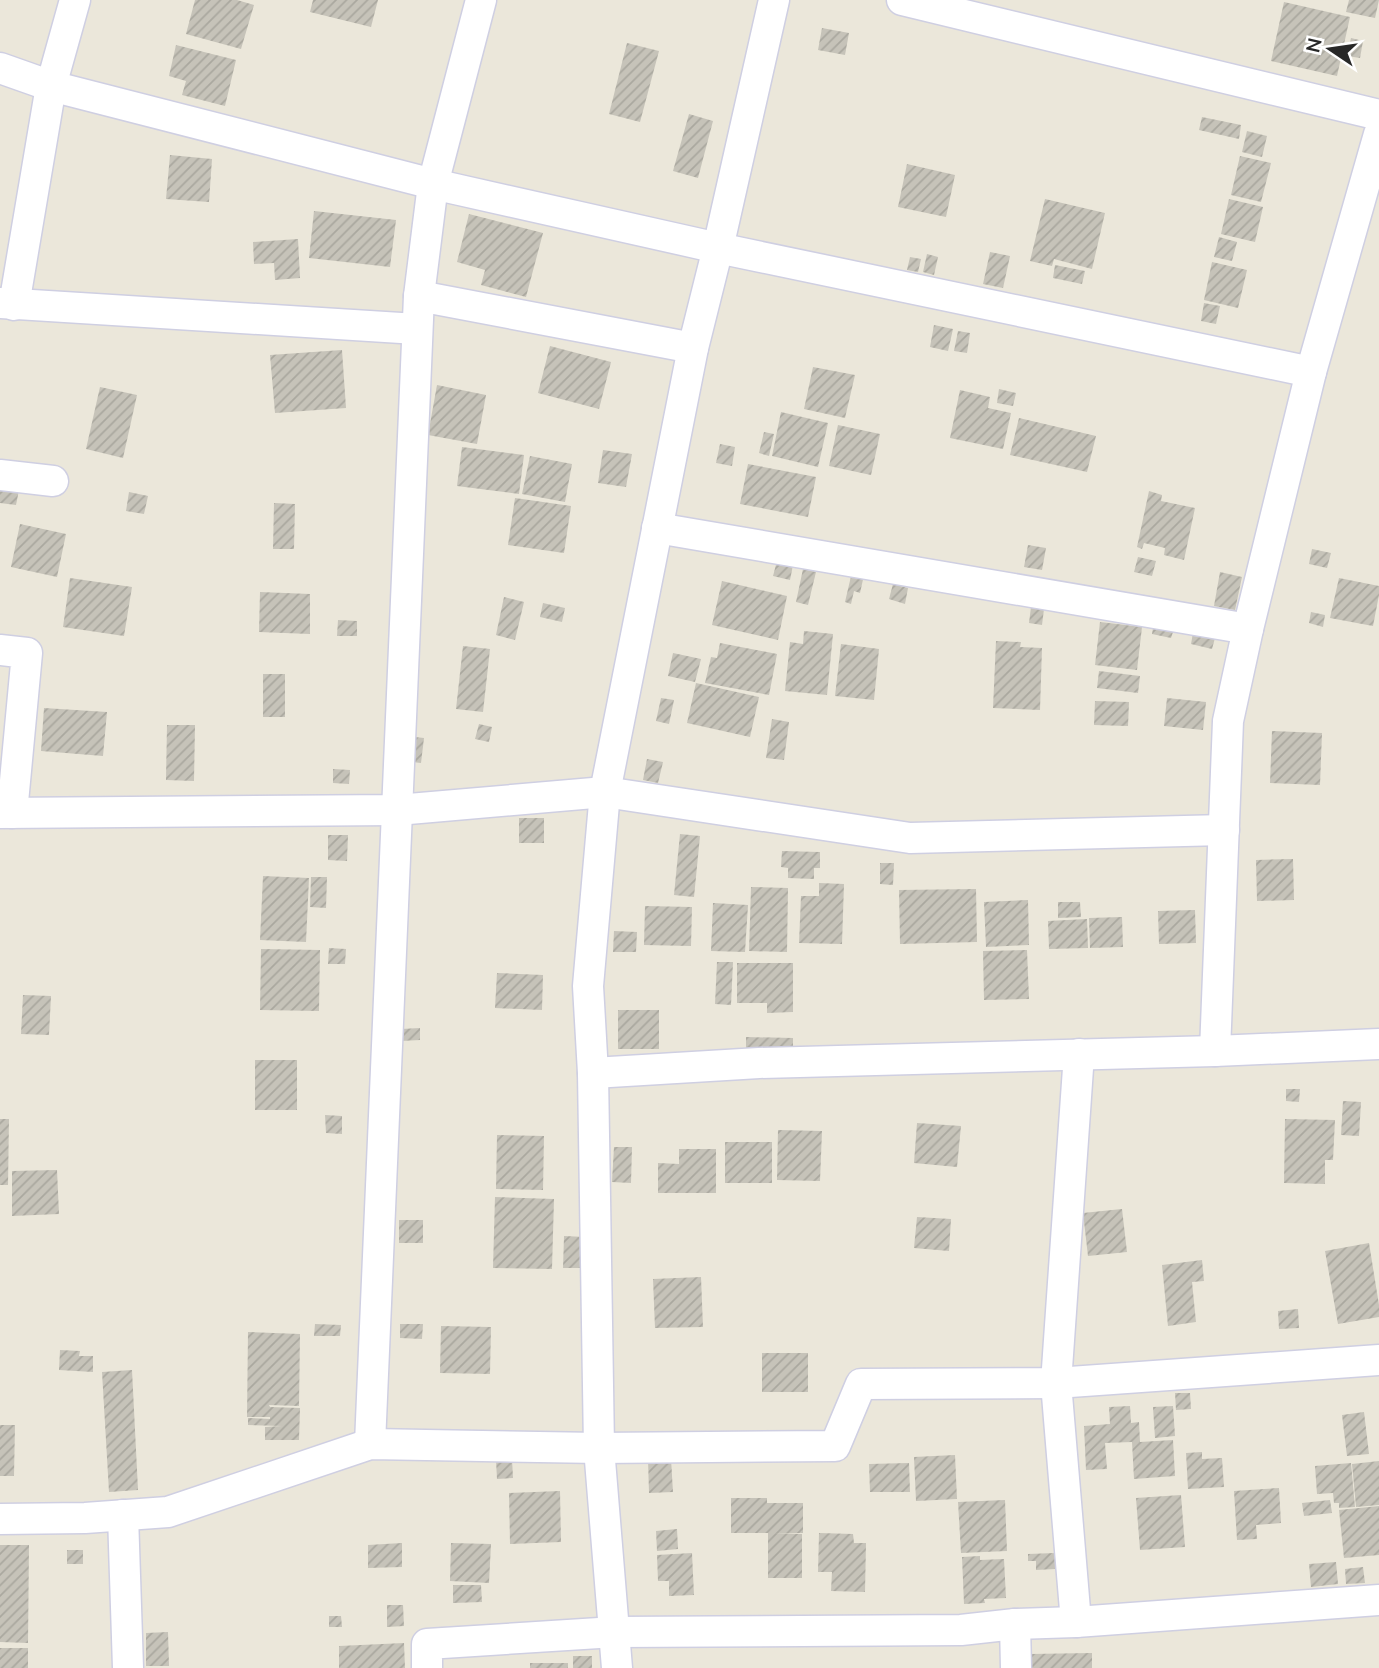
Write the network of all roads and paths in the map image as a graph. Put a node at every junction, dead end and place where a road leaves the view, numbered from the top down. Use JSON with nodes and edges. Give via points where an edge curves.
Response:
{"nodes":[{"id":1,"x":75,"y":0,"type":"edge"},
{"id":2,"x":481,"y":0,"type":"edge"},
{"id":3,"x":774,"y":0,"type":"edge"},
{"id":4,"x":902,"y":0,"type":"edge"},
{"id":5,"x":0,"y":68,"type":"edge"},
{"id":6,"x":51,"y":86,"type":"junction"},
{"id":7,"x":1379,"y":116,"type":"edge"},
{"id":8,"x":1379,"y":134,"type":"edge"},
{"id":9,"x":433,"y":184,"type":"junction"},
{"id":10,"x":718,"y":248,"type":"junction"},
{"id":11,"x":419,"y":296,"type":"junction"},
{"id":12,"x":7,"y":304,"type":"edge"},
{"id":13,"x":417,"y":328,"type":"junction"},
{"id":14,"x":693,"y":348,"type":"junction"},
{"id":15,"x":1311,"y":372,"type":"junction"},
{"id":16,"x":0,"y":475,"type":"edge"},
{"id":17,"x":53,"y":481,"type":"dead end"},
{"id":18,"x":657,"y":528,"type":"junction"},
{"id":19,"x":1248,"y":629,"type":"junction"},
{"id":20,"x":0,"y":650,"type":"edge"},
{"id":21,"x":605,"y":792,"type":"junction"},
{"id":22,"x":397,"y":810,"type":"junction"},
{"id":23,"x":6,"y":813,"type":"edge"},
{"id":24,"x":1224,"y":830,"type":"junction"},
{"id":25,"x":1379,"y":1044,"type":"edge"},
{"id":26,"x":1215,"y":1051,"type":"junction"},
{"id":27,"x":1079,"y":1054,"type":"junction"},
{"id":28,"x":593,"y":1073,"type":"junction"},
{"id":29,"x":1379,"y":1360,"type":"edge"},
{"id":30,"x":1056,"y":1382,"type":"junction"},
{"id":31,"x":370,"y":1444,"type":"junction"},
{"id":32,"x":599,"y":1448,"type":"junction"},
{"id":33,"x":123,"y":1515,"type":"junction"},
{"id":34,"x":0,"y":1520,"type":"edge"},
{"id":35,"x":1379,"y":1600,"type":"edge"},
{"id":36,"x":1076,"y":1622,"type":"junction"},
{"id":37,"x":1015,"y":1624,"type":"junction"},
{"id":38,"x":615,"y":1632,"type":"junction"},
{"id":39,"x":128,"y":1668,"type":"edge"},
{"id":40,"x":427,"y":1668,"type":"edge"},
{"id":41,"x":617,"y":1668,"type":"edge"},
{"id":42,"x":1016,"y":1668,"type":"edge"}],
"edges":[{"from":1,"to":6,"type":"street"},
{"from":2,"to":9,"type":"street"},
{"from":3,"to":10,"type":"street"},
{"from":4,"to":7,"type":"street"},
{"from":5,"to":6,"type":"street"},
{"from":6,"to":9,"type":"street"},
{"from":6,"to":12,"type":"street"},
{"from":8,"to":15,"type":"street"},
{"from":9,"to":10,"type":"street"},
{"from":9,"to":11,"type":"street"},
{"from":10,"to":14,"type":"street"},
{"from":10,"to":15,"type":"street"},
{"from":11,"to":13,"type":"street"},
{"from":11,"to":14,"type":"street"},
{"from":12,"to":13,"type":"street"},
{"from":13,"to":22,"type":"street"},
{"from":14,"to":18,"type":"street"},
{"from":15,"to":19,"type":"street"},
{"from":16,"to":17,"type":"street"},
{"from":18,"to":19,"type":"street"},
{"from":18,"to":21,"type":"street"},
{"from":19,"to":24,"type":"street","via":[[1228,721]]},
{"from":20,"to":23,"type":"street","via":[[27,653]]},
{"from":21,"to":22,"type":"street"},
{"from":21,"to":24,"type":"street","via":[[910,838]]},
{"from":21,"to":28,"type":"street","via":[[588,986]]},
{"from":22,"to":23,"type":"street"},
{"from":22,"to":31,"type":"street"},
{"from":24,"to":26,"type":"street"},
{"from":25,"to":26,"type":"street"},
{"from":26,"to":27,"type":"street"},
{"from":27,"to":28,"type":"street"},
{"from":27,"to":30,"type":"street"},
{"from":28,"to":32,"type":"street"},
{"from":29,"to":30,"type":"street"},
{"from":30,"to":32,"type":"street","via":[[861,1384],[835,1446]]},
{"from":30,"to":36,"type":"street"},
{"from":31,"to":32,"type":"street"},
{"from":31,"to":33,"type":"street","via":[[168,1512]]},
{"from":32,"to":38,"type":"street"},
{"from":33,"to":34,"type":"street"},
{"from":33,"to":39,"type":"street"},
{"from":35,"to":36,"type":"street"},
{"from":36,"to":37,"type":"street"},
{"from":37,"to":38,"type":"street","via":[[961,1630]]},
{"from":37,"to":42,"type":"street"},
{"from":38,"to":40,"type":"street","via":[[427,1644]]},
{"from":38,"to":41,"type":"street"}]}
